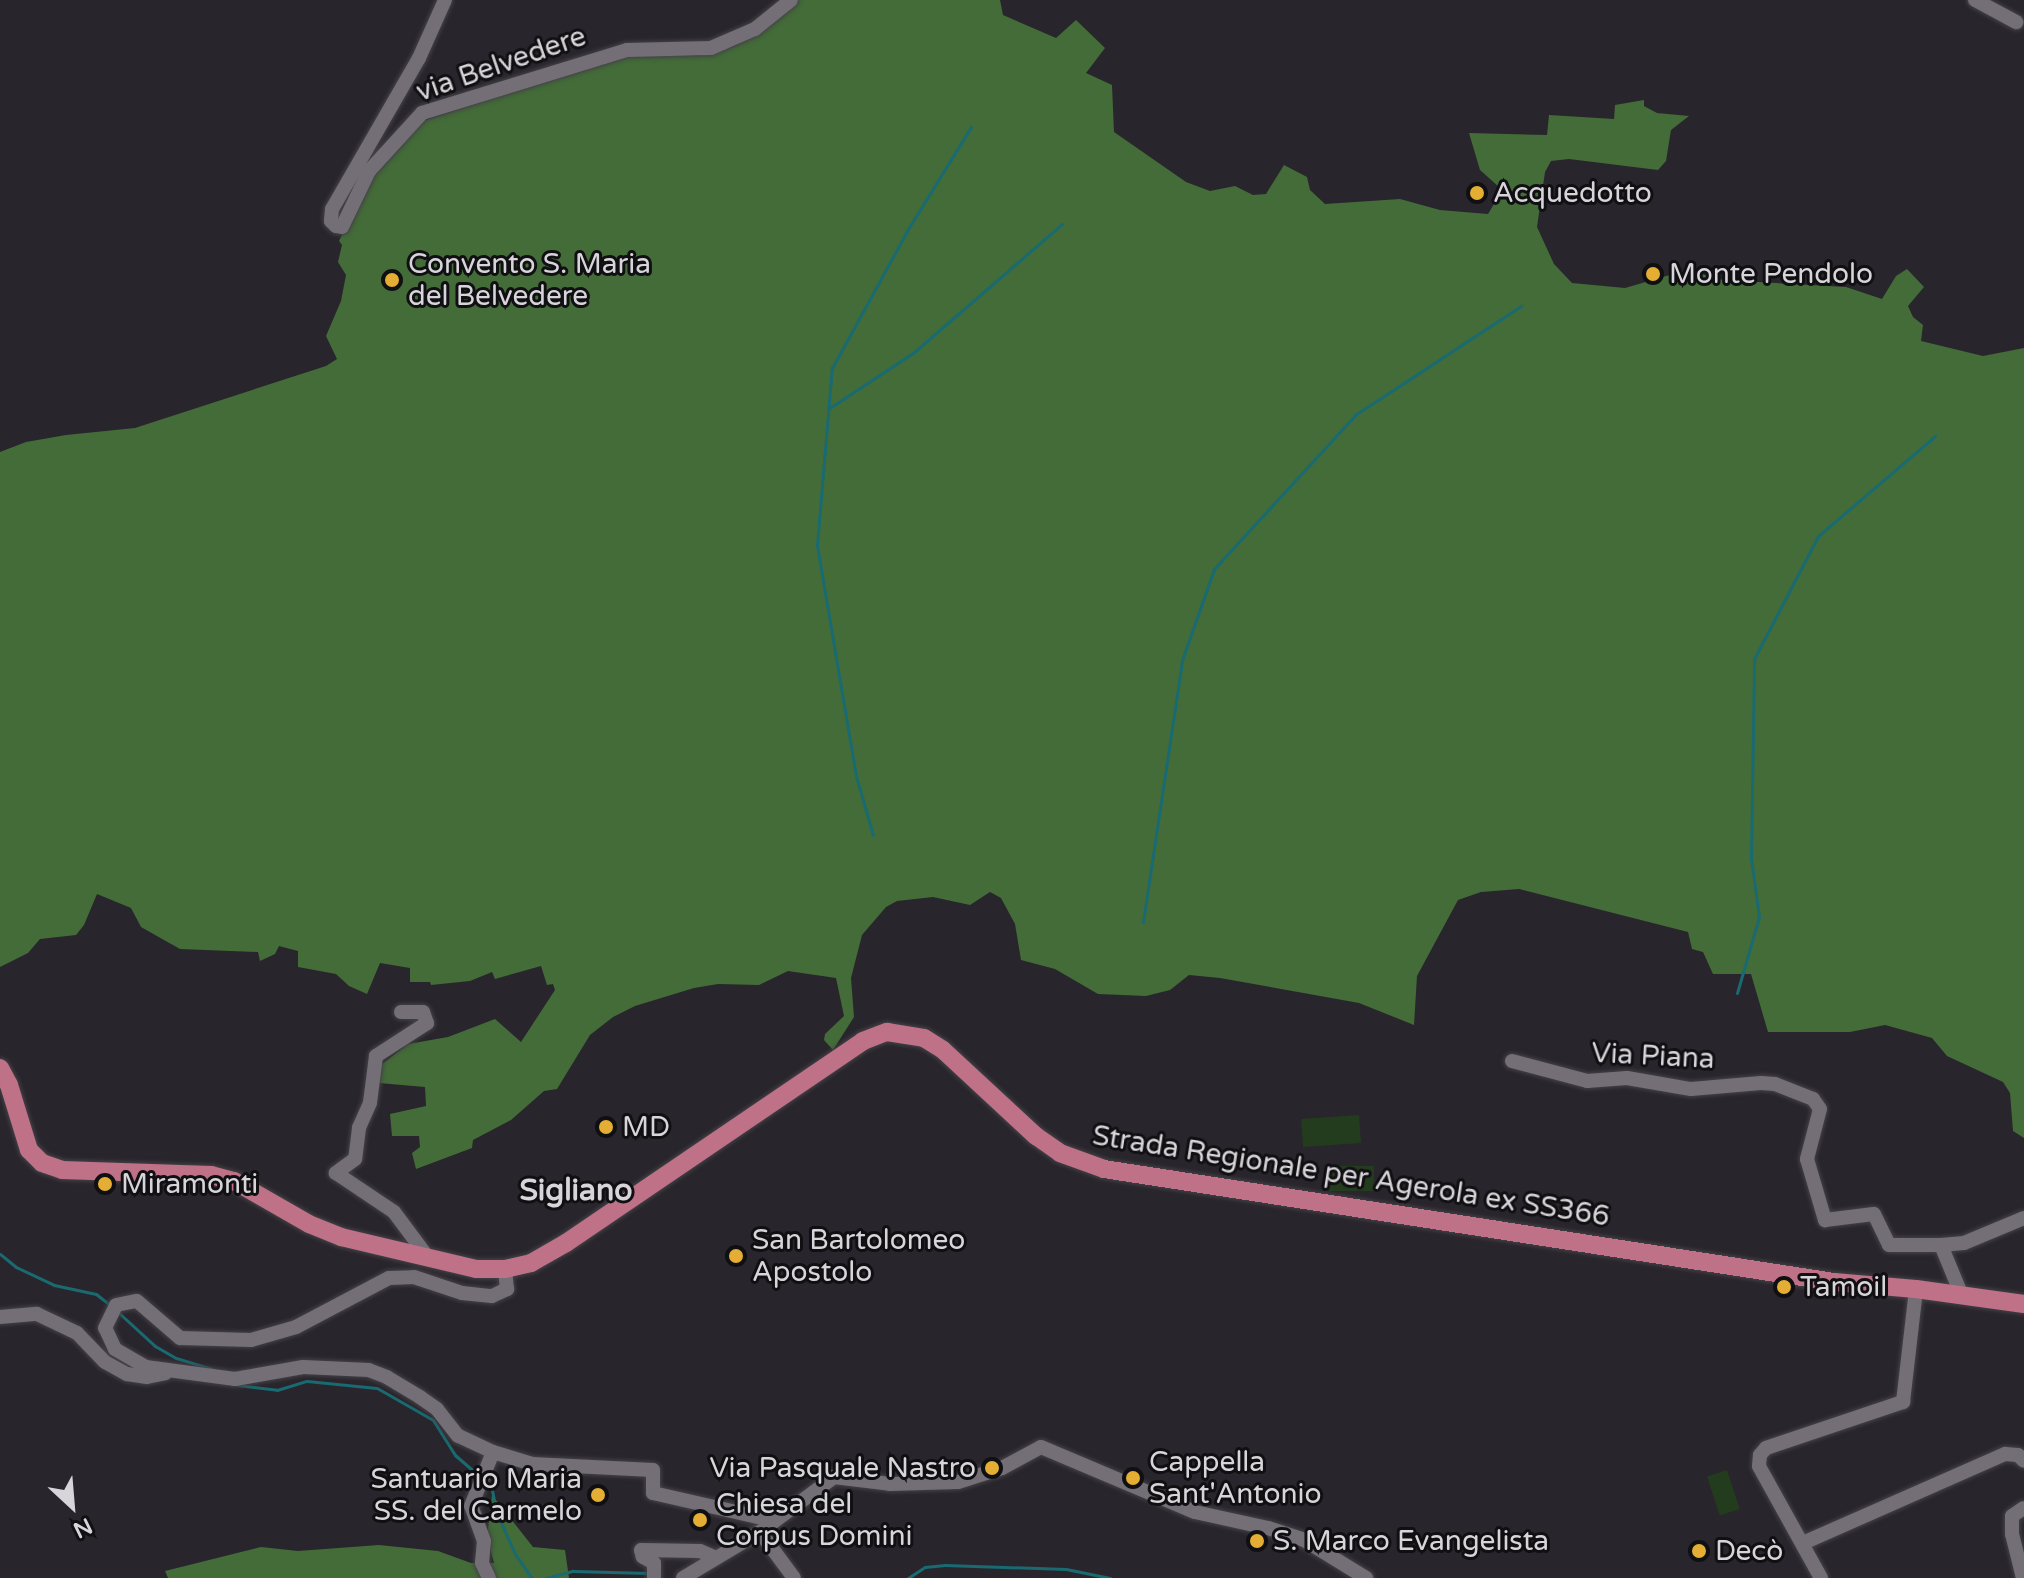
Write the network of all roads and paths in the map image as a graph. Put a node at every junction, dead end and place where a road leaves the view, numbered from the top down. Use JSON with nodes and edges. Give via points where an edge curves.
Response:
{"nodes":[{"id":1,"x":445,"y":0,"type":"edge"},
{"id":2,"x":791,"y":0,"type":"edge"},
{"id":3,"x":1975,"y":0,"type":"edge"},
{"id":4,"x":2016,"y":22,"type":"dead end"},
{"id":5,"x":401,"y":1012,"type":"dead end"},
{"id":6,"x":1512,"y":1061,"type":"dead end"},
{"id":7,"x":0,"y":1068,"type":"edge"},
{"id":8,"x":2024,"y":1218,"type":"edge"},
{"id":9,"x":1941,"y":1245,"type":"junction"},
{"id":10,"x":426,"y":1255,"type":"junction"},
{"id":11,"x":505,"y":1269,"type":"junction"},
{"id":12,"x":1916,"y":1289,"type":"junction"},
{"id":13,"x":1962,"y":1296,"type":"junction"},
{"id":14,"x":2024,"y":1304,"type":"edge"},
{"id":15,"x":0,"y":1317,"type":"edge"},
{"id":16,"x":170,"y":1371,"type":"junction"},
{"id":17,"x":491,"y":1458,"type":"junction"},
{"id":18,"x":2024,"y":1461,"type":"edge"},
{"id":19,"x":2024,"y":1508,"type":"edge"},
{"id":20,"x":775,"y":1521,"type":"junction"},
{"id":21,"x":760,"y":1532,"type":"junction"},
{"id":22,"x":1803,"y":1543,"type":"junction"},
{"id":23,"x":714,"y":1557,"type":"junction"},
{"id":24,"x":654,"y":1570,"type":"edge"},
{"id":25,"x":487,"y":1574,"type":"edge"},
{"id":26,"x":696,"y":1574,"type":"edge"},
{"id":27,"x":683,"y":1578,"type":"edge"},
{"id":28,"x":794,"y":1578,"type":"edge"},
{"id":29,"x":1366,"y":1578,"type":"edge"},
{"id":30,"x":1821,"y":1578,"type":"edge"},
{"id":31,"x":2023,"y":1578,"type":"edge"}],
"edges":[{"from":1,"to":2,"type":"street","name":"via Belvedere","via":[[419,58],[332,209],[336,226],[342,227],[369,171],[422,113],[627,50],[711,48],[755,29]]},
{"from":3,"to":4,"type":"street"},
{"from":5,"to":10,"type":"street","via":[[423,1012],[427,1023],[376,1056],[355,1159],[336,1173],[386,1205]]},
{"from":6,"to":9,"type":"street","name":"Via Piana","via":[[1587,1081],[1627,1078],[1691,1089],[1775,1084],[1813,1099],[1820,1109],[1807,1159],[1825,1220],[1874,1214],[1889,1245]]},
{"from":7,"to":10,"type":"main road","name":"Strada Regionale per Agerola ex SS366","via":[[29,1150],[42,1163],[62,1170],[211,1175],[234,1181],[341,1237]]},
{"from":8,"to":9,"type":"street","via":[[1964,1243]]},
{"from":9,"to":13,"type":"street"},
{"from":10,"to":11,"type":"main road","name":"Strada Regionale per Agerola ex SS366","via":[[476,1269]]},
{"from":11,"to":12,"type":"main road","name":"Strada Regionale per Agerola ex SS366","via":[[531,1263],[566,1243],[863,1041],[887,1032],[916,1036],[943,1050],[1036,1136],[1060,1153],[1104,1169],[1834,1282]]},
{"from":11,"to":16,"type":"street","via":[[507,1289],[492,1296],[462,1293],[414,1277],[389,1278],[296,1327],[251,1340],[180,1338],[137,1301],[116,1305],[107,1319],[106,1336],[115,1349],[146,1367]]},
{"from":12,"to":13,"type":"main road","name":"Strada Regionale per Agerola ex SS366"},
{"from":12,"to":22,"type":"street","via":[[1903,1402],[1766,1448],[1760,1455],[1759,1466]]},
{"from":13,"to":14,"type":"main road","name":"Strada Regionale per Agerola ex SS366"},
{"from":15,"to":16,"type":"street","via":[[37,1314],[62,1323],[105,1362],[127,1374],[147,1377]]},
{"from":16,"to":17,"type":"street","via":[[235,1379],[303,1367],[369,1370],[420,1397],[458,1436]]},
{"from":17,"to":20,"type":"street","via":[[653,1470],[653,1493]]},
{"from":17,"to":25,"type":"street","via":[[471,1506],[484,1541]]},
{"from":18,"to":22,"type":"street","via":[[2005,1454]]},
{"from":19,"to":31,"type":"street","via":[[2012,1516]]},
{"from":20,"to":21,"type":"street"},
{"from":20,"to":29,"type":"street","via":[[834,1477],[890,1484],[958,1482],[1002,1468],[1041,1447],[1195,1512],[1307,1542]]},
{"from":21,"to":23,"type":"street"},
{"from":21,"to":28,"type":"street"},
{"from":22,"to":30,"type":"street"},
{"from":23,"to":24,"type":"street","via":[[700,1551],[641,1550]]},
{"from":23,"to":26,"type":"street"},
{"from":26,"to":27,"type":"street"}]}
